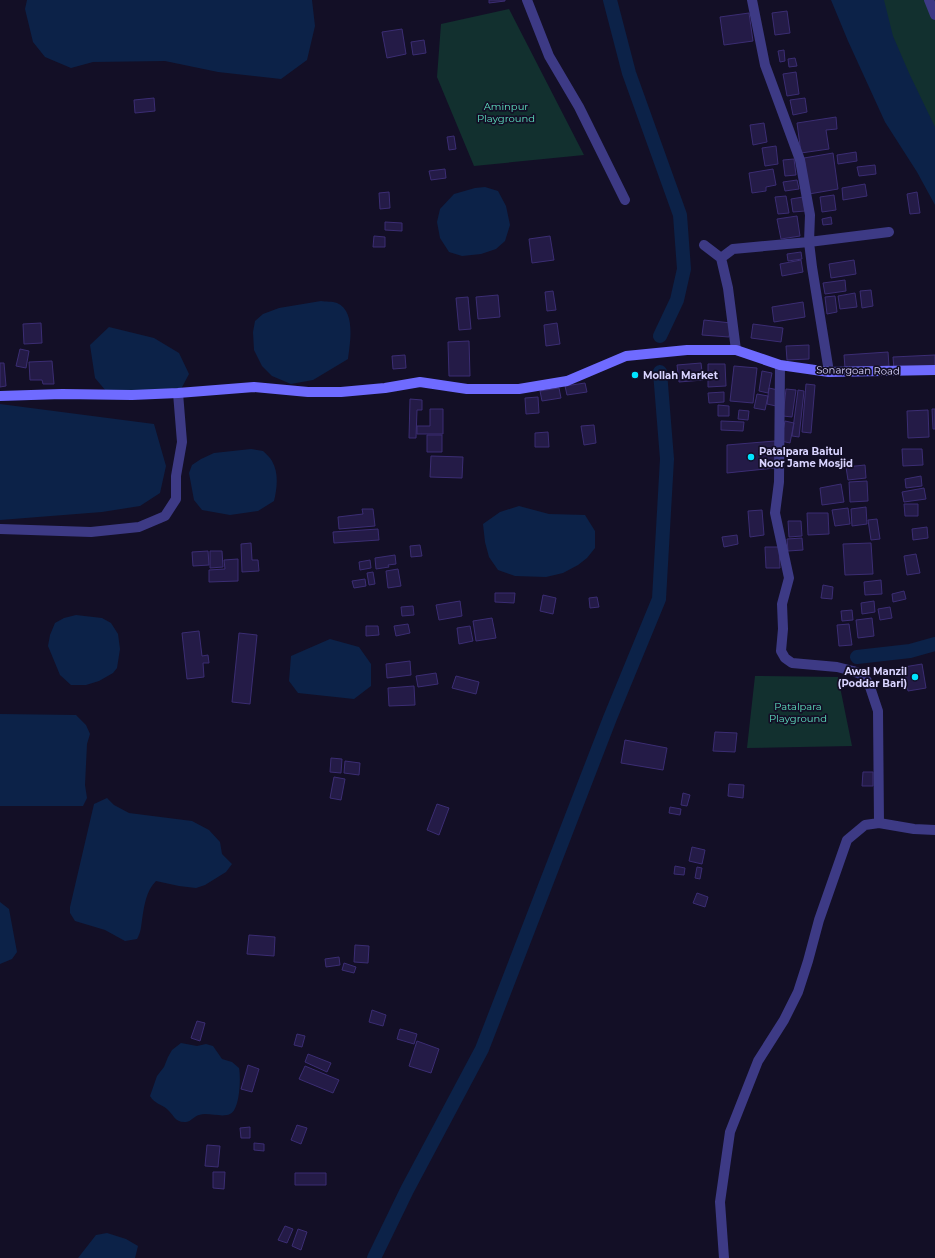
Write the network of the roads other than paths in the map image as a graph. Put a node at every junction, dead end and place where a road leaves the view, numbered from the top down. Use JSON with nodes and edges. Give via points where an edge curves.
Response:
{"nodes":[{"id":1,"x":526,"y":0,"type":"edge"},
{"id":2,"x":752,"y":0,"type":"edge"},
{"id":3,"x":929,"y":0,"type":"edge"},
{"id":4,"x":935,"y":15,"type":"edge"},
{"id":5,"x":626,"y":200,"type":"dead end"},
{"id":6,"x":889,"y":232,"type":"dead end"},
{"id":7,"x":809,"y":242,"type":"junction"},
{"id":8,"x":704,"y":245,"type":"dead end"},
{"id":9,"x":721,"y":258,"type":"junction"},
{"id":10,"x":736,"y":350,"type":"junction"},
{"id":11,"x":780,"y":365,"type":"junction"},
{"id":12,"x":935,"y":370,"type":"edge"},
{"id":13,"x":828,"y":372,"type":"junction"},
{"id":14,"x":178,"y":393,"type":"junction"},
{"id":15,"x":0,"y":396,"type":"edge"},
{"id":16,"x":0,"y":529,"type":"edge"},
{"id":17,"x":879,"y":823,"type":"junction"},
{"id":18,"x":935,"y":830,"type":"edge"},
{"id":19,"x":724,"y":1258,"type":"edge"}],
"edges":[{"from":1,"to":5,"type":"street","via":[[549,56],[579,107]]},
{"from":2,"to":7,"type":"street","via":[[765,65],[800,160],[810,215]]},
{"from":3,"to":4,"type":"street"},
{"from":6,"to":7,"type":"street"},
{"from":7,"to":9,"type":"street","via":[[733,249]]},
{"from":7,"to":13,"type":"street"},
{"from":8,"to":9,"type":"street"},
{"from":9,"to":10,"type":"street","via":[[728,288]]},
{"from":10,"to":11,"type":"street","name":"Sonargoan Road"},
{"from":10,"to":14,"type":"street","name":"Sonargoan Road","via":[[687,350],[626,356],[567,381],[519,389],[467,389],[420,382],[341,392],[254,387]]},
{"from":11,"to":13,"type":"street","name":"Sonargoan Road"},
{"from":11,"to":17,"type":"street","via":[[779,482],[775,513],[789,578],[782,604],[781,651],[784,658],[792,663],[853,671],[863,675],[869,684],[878,711]]},
{"from":12,"to":13,"type":"street","name":"Sonargoan Road"},
{"from":14,"to":15,"type":"street","name":"Sonargoan Road"},
{"from":14,"to":16,"type":"street","via":[[182,442],[176,476],[176,499],[166,516],[139,527],[91,532]]},
{"from":17,"to":18,"type":"street"},
{"from":17,"to":19,"type":"street","via":[[865,825],[847,840],[819,920],[798,992],[758,1061],[730,1132],[720,1202]]}]}
